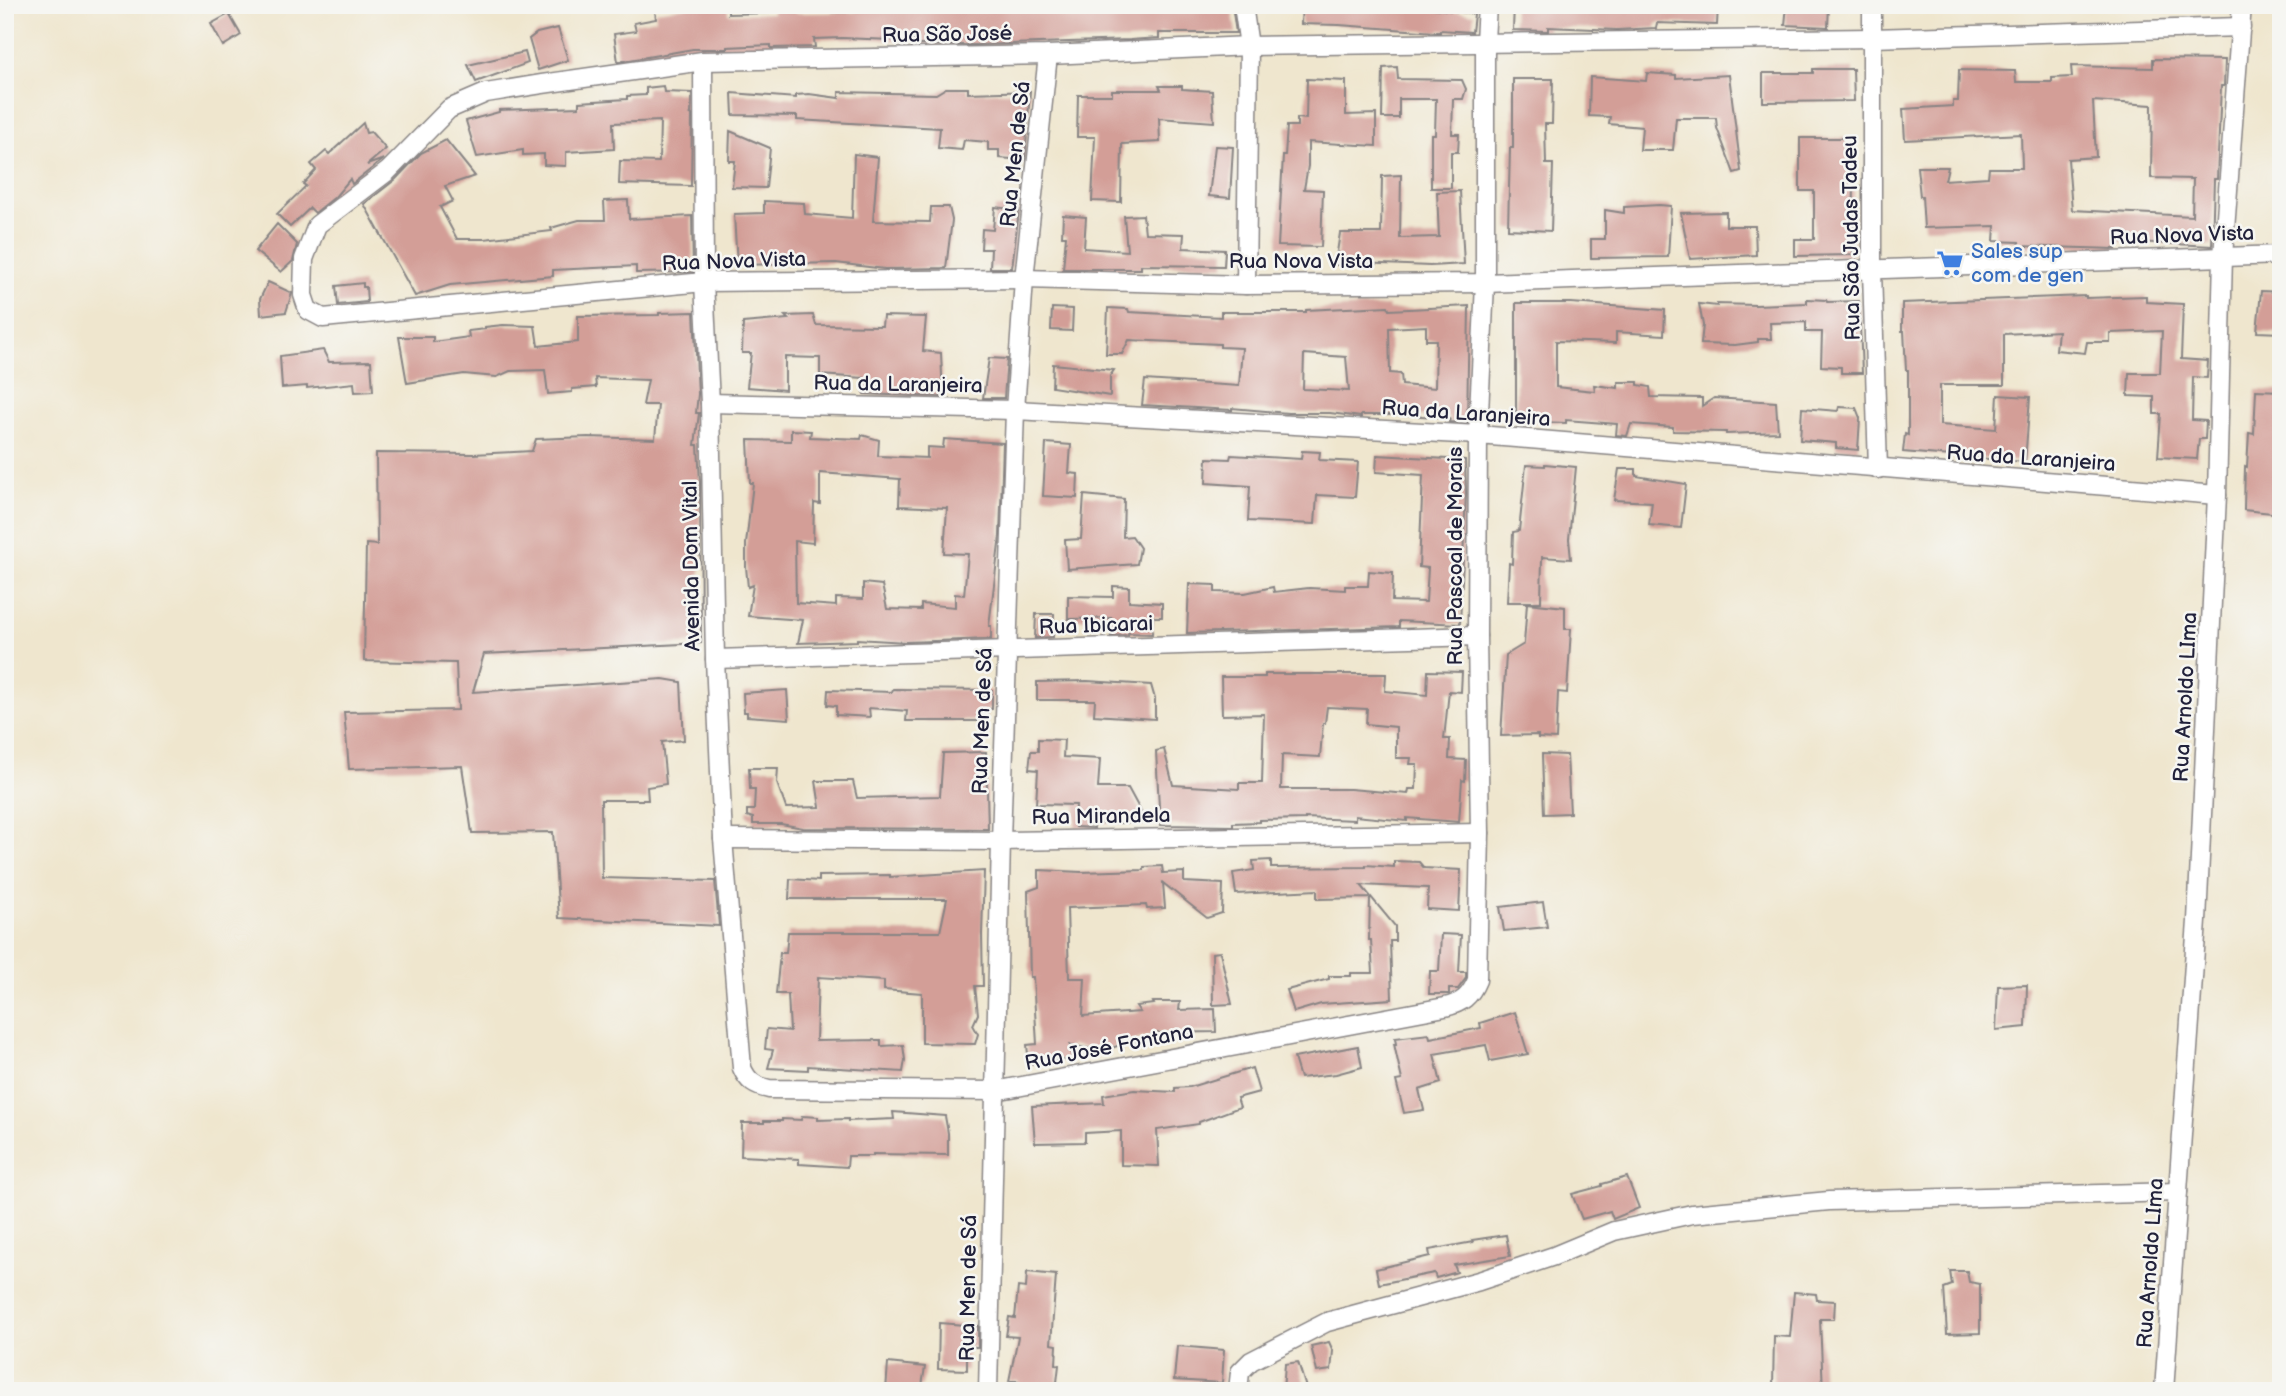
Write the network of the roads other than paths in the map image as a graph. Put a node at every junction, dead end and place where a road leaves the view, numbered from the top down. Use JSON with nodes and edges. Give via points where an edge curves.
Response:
{"nodes":[{"id":1,"x":1244,"y":5,"type":"edge"},
{"id":2,"x":1487,"y":5,"type":"edge"},
{"id":3,"x":1872,"y":5,"type":"edge"},
{"id":4,"x":2242,"y":5,"type":"edge"},
{"id":5,"x":2241,"y":27,"type":"junction"},
{"id":6,"x":1872,"y":38,"type":"junction"},
{"id":7,"x":1485,"y":41,"type":"junction"},
{"id":8,"x":1248,"y":46,"type":"junction"},
{"id":9,"x":1048,"y":55,"type":"junction"},
{"id":10,"x":703,"y":61,"type":"junction"},
{"id":11,"x":2281,"y":255,"type":"edge"},
{"id":12,"x":2223,"y":256,"type":"junction"},
{"id":13,"x":1872,"y":270,"type":"junction"},
{"id":14,"x":1024,"y":279,"type":"junction"},
{"id":15,"x":704,"y":282,"type":"junction"},
{"id":16,"x":1485,"y":283,"type":"junction"},
{"id":17,"x":1246,"y":285,"type":"junction"},
{"id":18,"x":323,"y":318,"type":"joint"},
{"id":19,"x":710,"y":403,"type":"junction"},
{"id":20,"x":1015,"y":410,"type":"junction"},
{"id":21,"x":1478,"y":435,"type":"junction"},
{"id":22,"x":1878,"y":469,"type":"junction"},
{"id":23,"x":2217,"y":495,"type":"junction"},
{"id":24,"x":1477,"y":636,"type":"junction"},
{"id":25,"x":1007,"y":650,"type":"junction"},
{"id":26,"x":715,"y":659,"type":"junction"},
{"id":27,"x":1480,"y":833,"type":"junction"},
{"id":28,"x":723,"y":839,"type":"junction"},
{"id":29,"x":1000,"y":841,"type":"junction"},
{"id":30,"x":1477,"y":980,"type":"joint"},
{"id":31,"x":742,"y":1068,"type":"joint"},
{"id":32,"x":995,"y":1091,"type":"junction"},
{"id":33,"x":2178,"y":1192,"type":"junction"},
{"id":34,"x":988,"y":1391,"type":"edge"},
{"id":35,"x":1238,"y":1391,"type":"edge"},
{"id":36,"x":2164,"y":1391,"type":"edge"}],
"edges":[{"from":1,"to":8,"type":"street"},
{"from":2,"to":7,"type":"street","name":"Rua Pascoal de Morais"},
{"from":3,"to":6,"type":"street","name":"Rua São Judas Tadeu"},
{"from":4,"to":5,"type":"street","name":"Rua Arnoldo LIma"},
{"from":5,"to":6,"type":"street","name":"Rua São José"},
{"from":5,"to":12,"type":"street","name":"Rua Arnoldo LIma"},
{"from":6,"to":7,"type":"street","name":"Rua São José"},
{"from":6,"to":13,"type":"street","name":"Rua São Judas Tadeu"},
{"from":7,"to":8,"type":"street","name":"Rua São José"},
{"from":7,"to":16,"type":"street","name":"Rua Pascoal de Morais"},
{"from":8,"to":9,"type":"street","name":"Rua São José"},
{"from":8,"to":17,"type":"street"},
{"from":9,"to":10,"type":"street","name":"Rua São José"},
{"from":9,"to":14,"type":"street","name":"Rua Men de Sá"},
{"from":10,"to":15,"type":"street","name":"Avenida Dom Vital"},
{"from":10,"to":18,"type":"street","name":"Rua São José","via":[[486,93],[449,109],[388,171],[317,225],[304,258],[303,295],[308,310]]},
{"from":11,"to":12,"type":"street","name":"Rua Nova Vista"},
{"from":12,"to":13,"type":"street","name":"Rua Nova Vista"},
{"from":12,"to":23,"type":"street","name":"Rua Arnoldo LIma"},
{"from":13,"to":16,"type":"street","name":"Rua Nova Vista"},
{"from":13,"to":22,"type":"street","name":"Rua São Judas Tadeu"},
{"from":14,"to":15,"type":"street","name":"Rua Nova Vista"},
{"from":14,"to":17,"type":"street","name":"Rua Nova Vista"},
{"from":14,"to":20,"type":"street","name":"Rua Men de Sá"},
{"from":15,"to":18,"type":"street","name":"Rua Nova Vista"},
{"from":15,"to":19,"type":"street","name":"Avenida Dom Vital"},
{"from":16,"to":17,"type":"street","name":"Rua Nova Vista"},
{"from":16,"to":21,"type":"street","name":"Rua Pascoal de Morais"},
{"from":19,"to":20,"type":"street","name":"Rua da Laranjeira"},
{"from":19,"to":26,"type":"street","name":"Avenida Dom Vital"},
{"from":20,"to":21,"type":"street","name":"Rua da Laranjeira"},
{"from":20,"to":25,"type":"street","name":"Rua Men de Sá"},
{"from":21,"to":22,"type":"street","name":"Rua da Laranjeira"},
{"from":21,"to":24,"type":"street","name":"Rua Pascoal de Morais"},
{"from":22,"to":23,"type":"street","name":"Rua da Laranjeira"},
{"from":23,"to":33,"type":"street","name":"Rua Arnoldo LIma","via":[[2197,921]]},
{"from":24,"to":25,"type":"street","name":"Rua Ibicarai"},
{"from":24,"to":27,"type":"street","name":"Rua Pascoal de Morais"},
{"from":25,"to":26,"type":"street","name":"Rua Ibicarai"},
{"from":25,"to":29,"type":"street","name":"Rua Men de Sá"},
{"from":26,"to":28,"type":"street","name":"Avenida Dom Vital"},
{"from":27,"to":29,"type":"street","name":"Rua Mirandela"},
{"from":27,"to":30,"type":"street","name":"Rua Pascoal de Morais"},
{"from":28,"to":29,"type":"street","name":"Rua Mirandela"},
{"from":28,"to":31,"type":"street","name":"Avenida Dom Vital"},
{"from":29,"to":32,"type":"street","name":"Rua Men de Sá"},
{"from":30,"to":32,"type":"street","name":"Rua José Fontana","via":[[1471,994],[1458,1004]]},
{"from":31,"to":32,"type":"street","name":"Rua José Fontana","via":[[755,1086],[769,1089]]},
{"from":32,"to":34,"type":"street","name":"Rua Men de Sá"},
{"from":33,"to":35,"type":"street","via":[[1829,1201],[1692,1214],[1614,1231],[1479,1281],[1327,1322],[1251,1361],[1240,1373]]},
{"from":33,"to":36,"type":"street","name":"Rua Arnoldo LIma"}]}
